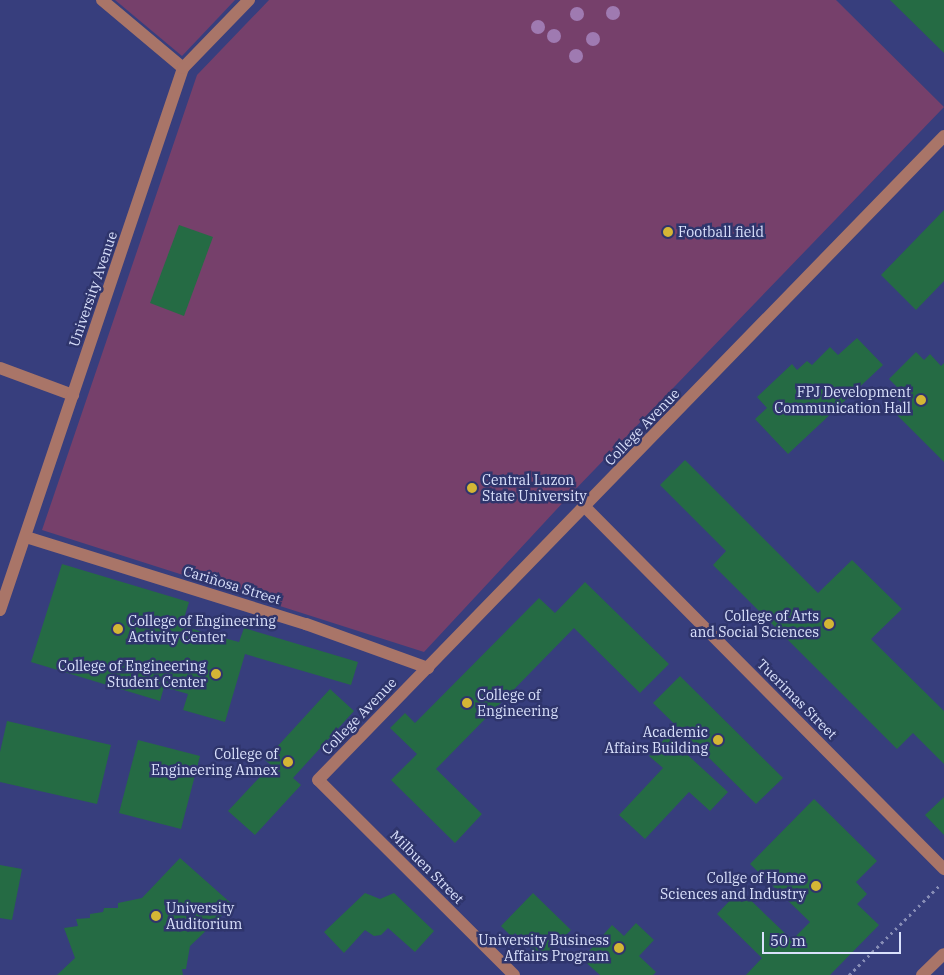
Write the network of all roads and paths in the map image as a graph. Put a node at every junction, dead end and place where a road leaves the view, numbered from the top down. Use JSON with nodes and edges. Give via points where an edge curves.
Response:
{"nodes":[{"id":1,"x":102,"y":0,"type":"edge"},
{"id":2,"x":250,"y":0,"type":"edge"},
{"id":3,"x":183,"y":68,"type":"junction"},
{"id":4,"x":944,"y":136,"type":"edge"},
{"id":5,"x":0,"y":368,"type":"edge"},
{"id":6,"x":73,"y":395,"type":"junction"},
{"id":7,"x":586,"y":507,"type":"junction"},
{"id":8,"x":26,"y":537,"type":"junction"},
{"id":9,"x":0,"y":610,"type":"edge"},
{"id":10,"x":428,"y":668,"type":"junction"},
{"id":11,"x":318,"y":780,"type":"joint"},
{"id":12,"x":944,"y":869,"type":"edge"},
{"id":13,"x":944,"y":881,"type":"edge"},
{"id":14,"x":944,"y":954,"type":"edge"},
{"id":15,"x":514,"y":975,"type":"edge"},
{"id":16,"x":850,"y":975,"type":"edge"},
{"id":17,"x":922,"y":975,"type":"edge"}],
"edges":[{"from":1,"to":3,"type":"street"},
{"from":2,"to":3,"type":"street","name":"University Avenue"},
{"from":3,"to":6,"type":"street","name":"University Avenue"},
{"from":4,"to":7,"type":"street","name":"College Avenue"},
{"from":5,"to":6,"type":"street"},
{"from":6,"to":8,"type":"street","name":"University Avenue"},
{"from":7,"to":10,"type":"street","name":"College Avenue"},
{"from":7,"to":12,"type":"street","name":"Tuerimas Street"},
{"from":8,"to":9,"type":"street","name":"University Avenue"},
{"from":8,"to":10,"type":"street","name":"Cariñosa Street","via":[[306,624]]},
{"from":10,"to":11,"type":"street","name":"College Avenue"},
{"from":11,"to":15,"type":"street","name":"Milbuen Street"},
{"from":13,"to":16,"type":"path"},
{"from":14,"to":17,"type":"street"}]}
